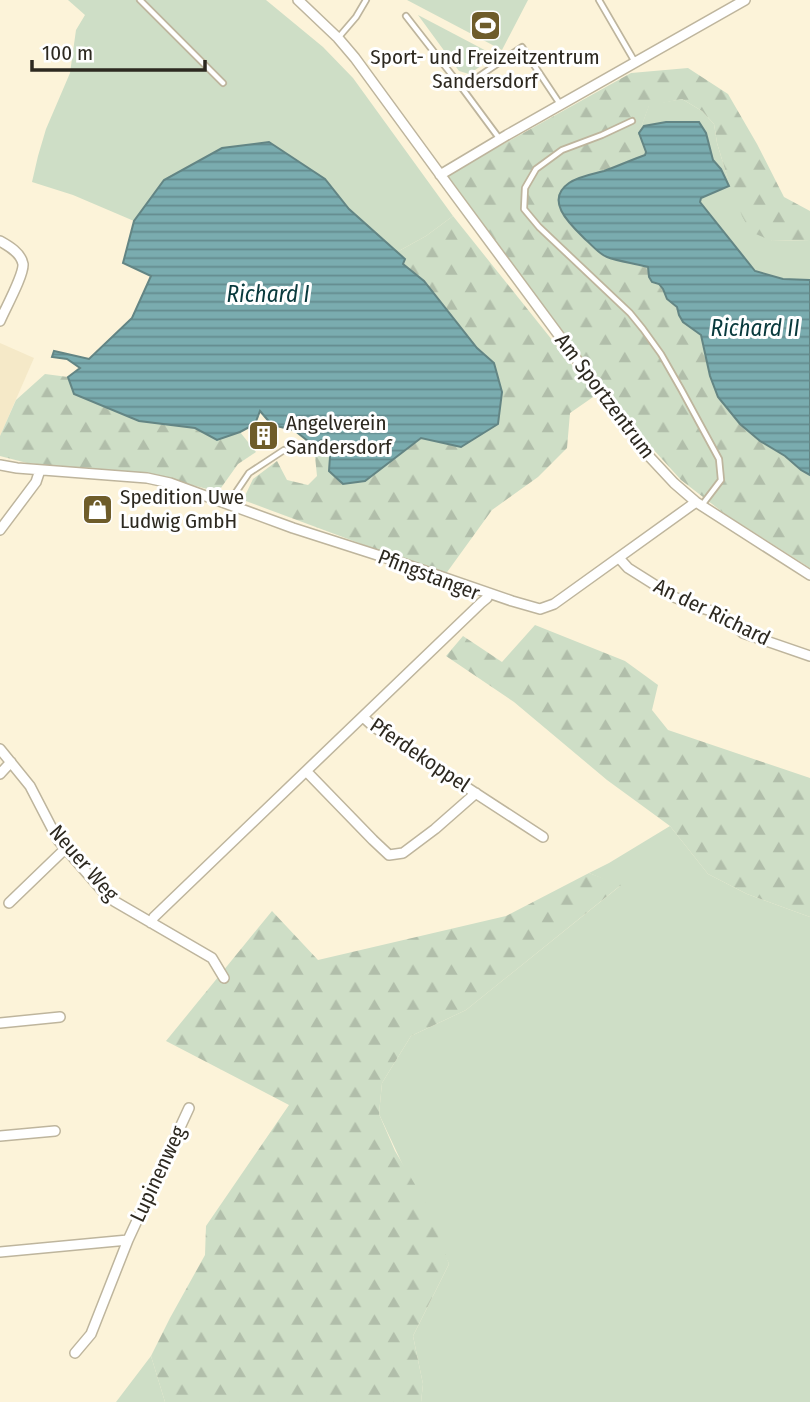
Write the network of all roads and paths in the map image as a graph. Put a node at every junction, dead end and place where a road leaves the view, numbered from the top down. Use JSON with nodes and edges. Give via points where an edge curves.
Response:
{"nodes":[{"id":1,"x":140,"y":0,"type":"edge"},
{"id":2,"x":298,"y":0,"type":"edge"},
{"id":3,"x":366,"y":0,"type":"edge"},
{"id":4,"x":599,"y":0,"type":"edge"},
{"id":5,"x":745,"y":0,"type":"edge"},
{"id":6,"x":406,"y":16,"type":"dead end"},
{"id":7,"x":338,"y":38,"type":"junction"},
{"id":8,"x":635,"y":62,"type":"junction"},
{"id":9,"x":223,"y":83,"type":"dead end"},
{"id":10,"x":462,"y":88,"type":"junction"},
{"id":11,"x":561,"y":105,"type":"junction"},
{"id":12,"x":632,"y":121,"type":"dead end"},
{"id":13,"x":500,"y":140,"type":"junction"},
{"id":14,"x":440,"y":175,"type":"junction"},
{"id":15,"x":0,"y":241,"type":"edge"},
{"id":16,"x":0,"y":321,"type":"edge"},
{"id":17,"x":284,"y":450,"type":"dead end"},
{"id":18,"x":0,"y":465,"type":"edge"},
{"id":19,"x":40,"y":470,"type":"junction"},
{"id":20,"x":699,"y":504,"type":"junction"},
{"id":21,"x":228,"y":505,"type":"junction"},
{"id":22,"x":0,"y":530,"type":"edge"},
{"id":23,"x":620,"y":558,"type":"junction"},
{"id":24,"x":810,"y":575,"type":"edge"},
{"id":25,"x":488,"y":594,"type":"junction"},
{"id":26,"x":810,"y":656,"type":"edge"},
{"id":27,"x":363,"y":717,"type":"junction"},
{"id":28,"x":0,"y":749,"type":"edge"},
{"id":29,"x":11,"y":762,"type":"junction"},
{"id":30,"x":307,"y":772,"type":"junction"},
{"id":31,"x":0,"y":774,"type":"edge"},
{"id":32,"x":477,"y":793,"type":"junction"},
{"id":33,"x":543,"y":837,"type":"dead end"},
{"id":34,"x":65,"y":849,"type":"junction"},
{"id":35,"x":9,"y":903,"type":"dead end"},
{"id":36,"x":151,"y":923,"type":"junction"},
{"id":37,"x":224,"y":978,"type":"dead end"},
{"id":38,"x":60,"y":1017,"type":"dead end"},
{"id":39,"x":0,"y":1023,"type":"edge"},
{"id":40,"x":189,"y":1108,"type":"dead end"},
{"id":41,"x":55,"y":1131,"type":"dead end"},
{"id":42,"x":0,"y":1136,"type":"edge"},
{"id":43,"x":128,"y":1240,"type":"junction"},
{"id":44,"x":0,"y":1252,"type":"edge"},
{"id":45,"x":75,"y":1353,"type":"dead end"}],
"edges":[{"from":1,"to":9,"type":"lane"},
{"from":2,"to":7,"type":"street","name":"Am Sportzentrum"},
{"from":3,"to":7,"type":"lane"},
{"from":4,"to":8,"type":"lane"},
{"from":5,"to":8,"type":"street"},
{"from":6,"to":10,"type":"lane"},
{"from":7,"to":14,"type":"street","name":"Am Sportzentrum"},
{"from":8,"to":11,"type":"street"},
{"from":10,"to":11,"type":"lane","via":[[522,47]]},
{"from":10,"to":13,"type":"lane"},
{"from":11,"to":13,"type":"street"},
{"from":12,"to":20,"type":"lane","via":[[562,150],[536,169],[524,188],[524,209],[630,313],[661,354],[719,459],[721,480]]},
{"from":13,"to":14,"type":"street"},
{"from":14,"to":20,"type":"street","name":"Am Sportzentrum","via":[[646,453]]},
{"from":15,"to":16,"type":"street","via":[[11,247],[23,264]]},
{"from":17,"to":21,"type":"lane","via":[[249,473]]},
{"from":18,"to":19,"type":"street","name":"Pfingstanger"},
{"from":19,"to":21,"type":"street","name":"Pfingstanger","via":[[158,480]]},
{"from":19,"to":22,"type":"street"},
{"from":20,"to":23,"type":"street"},
{"from":20,"to":24,"type":"street","name":"Am Sportzentrum"},
{"from":21,"to":25,"type":"street","name":"Pfingstanger"},
{"from":23,"to":25,"type":"street","via":[[545,608]]},
{"from":23,"to":26,"type":"street","name":"An der Richard","via":[[674,597],[722,614],[743,633]]},
{"from":25,"to":27,"type":"street","name":"Pfingstanger"},
{"from":27,"to":30,"type":"street","name":"Pfingstanger"},
{"from":27,"to":32,"type":"street","name":"Pferdekoppel"},
{"from":28,"to":29,"type":"street","name":"Neuer Weg"},
{"from":29,"to":31,"type":"street"},
{"from":29,"to":34,"type":"street","name":"Neuer Weg"},
{"from":30,"to":32,"type":"street","name":"Pferdekoppel","via":[[389,855],[402,853]]},
{"from":30,"to":36,"type":"street","name":"Pfingstanger"},
{"from":32,"to":33,"type":"street","name":"Pferdekoppel"},
{"from":34,"to":35,"type":"street"},
{"from":34,"to":36,"type":"street","name":"Neuer Weg","via":[[110,899]]},
{"from":36,"to":37,"type":"street","name":"Neuer Weg","via":[[212,958]]},
{"from":38,"to":39,"type":"street"},
{"from":40,"to":43,"type":"street","name":"Lupinenweg"},
{"from":41,"to":42,"type":"street"},
{"from":43,"to":44,"type":"street","name":"Lupinenweg"},
{"from":43,"to":45,"type":"street","name":"Lupinenweg","via":[[91,1334]]}]}
